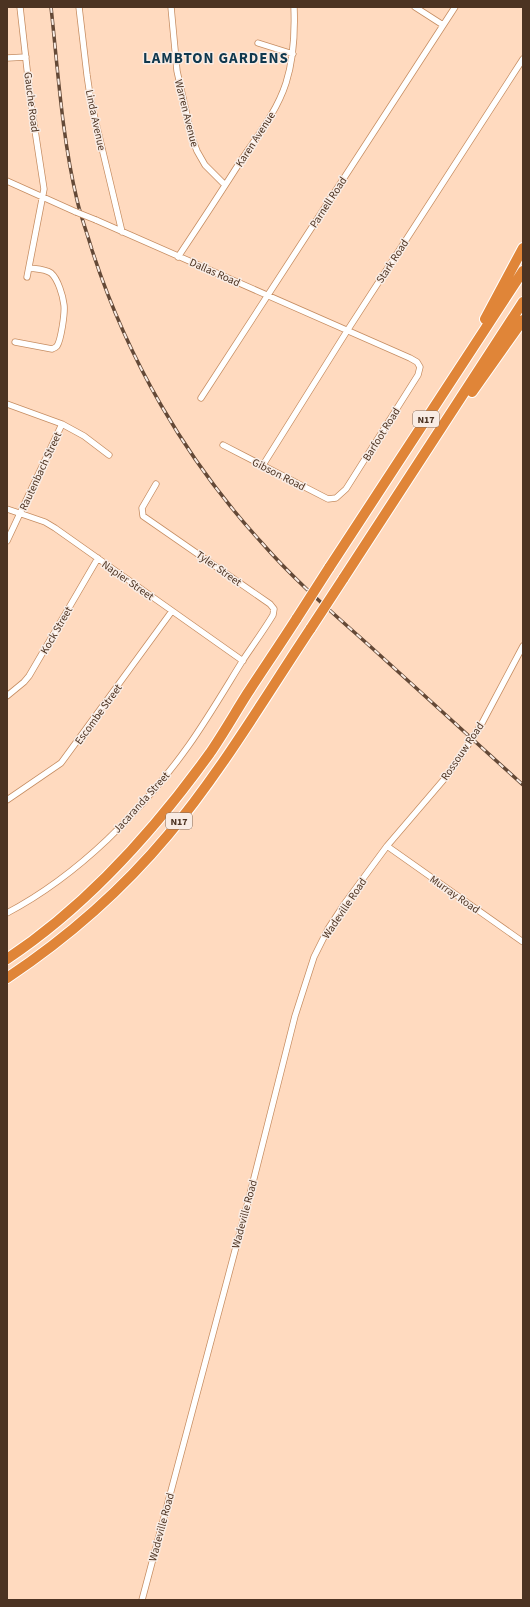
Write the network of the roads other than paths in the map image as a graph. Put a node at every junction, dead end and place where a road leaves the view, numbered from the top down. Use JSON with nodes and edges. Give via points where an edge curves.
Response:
{"nodes":[{"id":1,"x":20,"y":7,"type":"edge"},
{"id":2,"x":79,"y":7,"type":"edge"},
{"id":3,"x":171,"y":7,"type":"edge"},
{"id":4,"x":294,"y":7,"type":"edge"},
{"id":5,"x":415,"y":7,"type":"edge"},
{"id":6,"x":455,"y":7,"type":"edge"},
{"id":7,"x":443,"y":25,"type":"junction"},
{"id":8,"x":258,"y":43,"type":"dead end"},
{"id":9,"x":292,"y":54,"type":"junction"},
{"id":10,"x":26,"y":57,"type":"junction"},
{"id":11,"x":7,"y":58,"type":"edge"},
{"id":12,"x":523,"y":59,"type":"edge"},
{"id":13,"x":7,"y":181,"type":"edge"},
{"id":14,"x":225,"y":185,"type":"junction"},
{"id":15,"x":42,"y":196,"type":"junction"},
{"id":16,"x":122,"y":232,"type":"junction"},
{"id":17,"x":523,"y":248,"type":"edge"},
{"id":18,"x":178,"y":257,"type":"junction"},
{"id":19,"x":29,"y":268,"type":"junction"},
{"id":20,"x":523,"y":271,"type":"edge"},
{"id":21,"x":27,"y":277,"type":"dead end"},
{"id":22,"x":267,"y":295,"type":"junction"},
{"id":23,"x":523,"y":302,"type":"edge"},
{"id":24,"x":523,"y":320,"type":"edge"},
{"id":25,"x":347,"y":331,"type":"junction"},
{"id":26,"x":15,"y":342,"type":"dead end"},
{"id":27,"x":472,"y":348,"type":"junction"},
{"id":28,"x":420,"y":367,"type":"joint"},
{"id":29,"x":201,"y":398,"type":"dead end"},
{"id":30,"x":7,"y":404,"type":"edge"},
{"id":31,"x":62,"y":424,"type":"junction"},
{"id":32,"x":223,"y":445,"type":"dead end"},
{"id":33,"x":109,"y":455,"type":"dead end"},
{"id":34,"x":419,"y":462,"type":"junction"},
{"id":35,"x":263,"y":465,"type":"junction"},
{"id":36,"x":156,"y":484,"type":"dead end"},
{"id":37,"x":336,"y":498,"type":"joint"},
{"id":38,"x":7,"y":509,"type":"edge"},
{"id":39,"x":20,"y":513,"type":"junction"},
{"id":40,"x":7,"y":541,"type":"edge"},
{"id":41,"x":98,"y":558,"type":"junction"},
{"id":42,"x":172,"y":611,"type":"junction"},
{"id":43,"x":523,"y":646,"type":"edge"},
{"id":44,"x":243,"y":660,"type":"junction"},
{"id":45,"x":7,"y":696,"type":"edge"},
{"id":46,"x":7,"y":800,"type":"edge"},
{"id":47,"x":387,"y":846,"type":"junction"},
{"id":48,"x":7,"y":913,"type":"edge"},
{"id":49,"x":523,"y":942,"type":"edge"},
{"id":50,"x":7,"y":958,"type":"edge"},
{"id":51,"x":7,"y":978,"type":"edge"},
{"id":52,"x":142,"y":1600,"type":"edge"}],
"edges":[{"from":1,"to":10,"type":"street","name":"Gauche Road"},
{"from":2,"to":16,"type":"street","name":"Linda Avenue","via":[[91,102]]},
{"from":3,"to":14,"type":"street","name":"Warren Avenue","via":[[177,71],[192,138],[196,151],[205,165]]},
{"from":4,"to":9,"type":"street","name":"Karen Avenue"},
{"from":5,"to":7,"type":"street"},
{"from":6,"to":7,"type":"street","name":"Parnell Road"},
{"from":7,"to":22,"type":"street","name":"Parnell Road"},
{"from":8,"to":9,"type":"street"},
{"from":9,"to":14,"type":"street","name":"Karen Avenue","via":[[286,84],[277,104]]},
{"from":10,"to":11,"type":"street"},
{"from":10,"to":15,"type":"street","name":"Gauche Road","via":[[44,181]]},
{"from":12,"to":25,"type":"street","name":"Stark Road"},
{"from":13,"to":15,"type":"street","name":"Dallas Road"},
{"from":14,"to":18,"type":"street","name":"Karen Avenue"},
{"from":15,"to":16,"type":"street","name":"Dallas Road","bridge":true},
{"from":15,"to":19,"type":"street","name":"Gauche Road"},
{"from":16,"to":18,"type":"street","name":"Dallas Road"},
{"from":17,"to":27,"type":"highway","via":[[484,319]]},
{"from":18,"to":22,"type":"street","name":"Dallas Road"},
{"from":19,"to":21,"type":"street","name":"Gauche Road"},
{"from":19,"to":26,"type":"street","via":[[50,273],[58,287],[64,311],[56,347],[52,349]]},
{"from":20,"to":27,"type":"highway","number":"N17"},
{"from":22,"to":25,"type":"street","name":"Dallas Road"},
{"from":22,"to":29,"type":"street","name":"Parnell Road"},
{"from":23,"to":34,"type":"highway","number":"N17"},
{"from":24,"to":34,"type":"highway","via":[[465,404]]},
{"from":25,"to":28,"type":"street","name":"Dallas Road","via":[[410,358]]},
{"from":25,"to":35,"type":"street","name":"Stark Road"},
{"from":27,"to":50,"type":"highway","number":"N17","bridge":true,"via":[[211,751],[156,824],[84,898]]},
{"from":28,"to":37,"type":"street","name":"Barfoot Road","via":[[418,375],[350,482]]},
{"from":30,"to":31,"type":"street"},
{"from":31,"to":33,"type":"street","via":[[84,436]]},
{"from":31,"to":39,"type":"street","name":"Rautenbach Street"},
{"from":32,"to":35,"type":"street","name":"Gibson Road"},
{"from":34,"to":51,"type":"highway","number":"N17","bridge":true,"via":[[195,801],[167,836],[96,910]]},
{"from":35,"to":37,"type":"street","name":"Gibson Road","via":[[328,499]]},
{"from":36,"to":44,"type":"street","name":"Tyler Street","via":[[142,508],[143,516],[274,609],[273,615]]},
{"from":38,"to":39,"type":"street","name":"Napier Street"},
{"from":39,"to":40,"type":"street","name":"Rautenbach Street"},
{"from":39,"to":41,"type":"street","name":"Napier Street","via":[[50,525]]},
{"from":41,"to":42,"type":"street","name":"Napier Street"},
{"from":41,"to":45,"type":"street","name":"Kock Street","via":[[29,676]]},
{"from":42,"to":44,"type":"street","name":"Napier Street"},
{"from":42,"to":46,"type":"street","name":"Escombe Street","via":[[61,763]]},
{"from":43,"to":47,"type":"street","name":"Rossouw Road","bridge":true,"via":[[466,748],[446,777]]},
{"from":44,"to":48,"type":"street","name":"Jacaranda Street","via":[[189,745],[140,806],[84,860]]},
{"from":47,"to":49,"type":"street","name":"Murray Road"},
{"from":47,"to":52,"type":"street","name":"Wadeville Road","via":[[332,922],[313,961],[296,1016]]}]}
